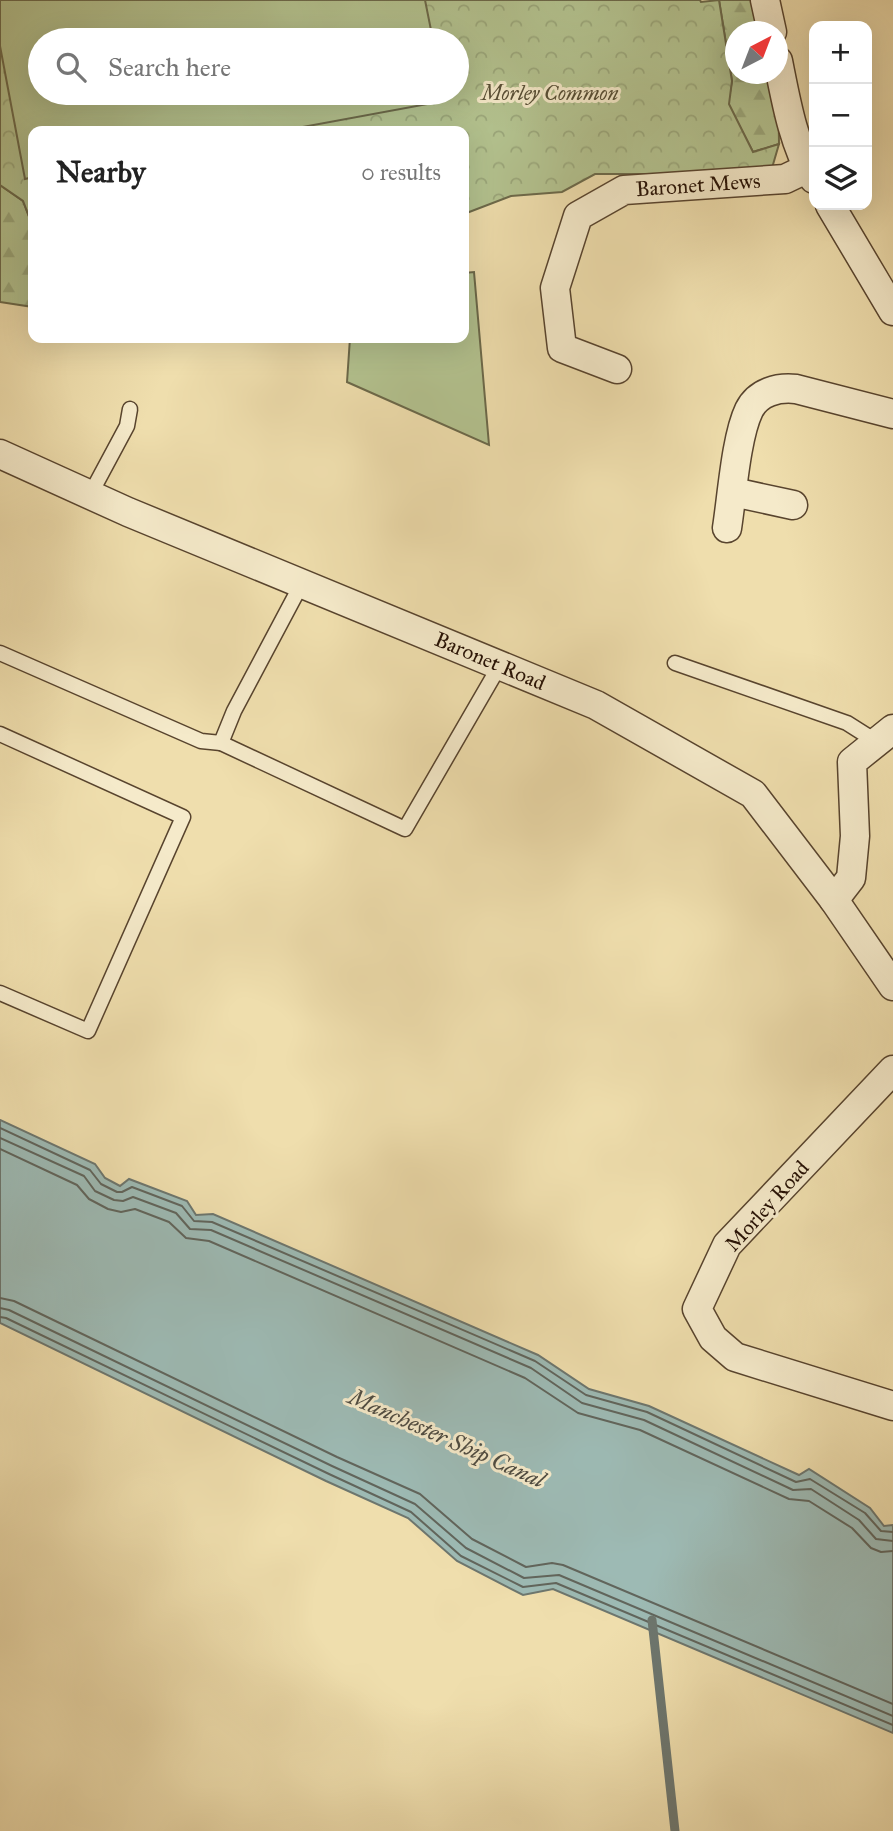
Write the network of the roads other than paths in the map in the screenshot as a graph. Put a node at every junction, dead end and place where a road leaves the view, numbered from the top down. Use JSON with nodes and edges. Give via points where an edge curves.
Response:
{"nodes":[{"id":1,"x":765,"y":0,"type":"edge"},
{"id":2,"x":770,"y":21,"type":"edge"},
{"id":3,"x":783,"y":84,"type":"edge"},
{"id":4,"x":809,"y":168,"type":"edge"},
{"id":5,"x":809,"y":173,"type":"edge"},
{"id":6,"x":833,"y":210,"type":"edge"},
{"id":7,"x":893,"y":311,"type":"edge"},
{"id":8,"x":617,"y":369,"type":"dead end"},
{"id":9,"x":130,"y":409,"type":"dead end"},
{"id":10,"x":893,"y":414,"type":"edge"},
{"id":11,"x":0,"y":454,"type":"edge"},
{"id":12,"x":733,"y":492,"type":"junction"},
{"id":13,"x":90,"y":495,"type":"junction"},
{"id":14,"x":793,"y":505,"type":"dead end"},
{"id":15,"x":727,"y":528,"type":"dead end"},
{"id":16,"x":302,"y":583,"type":"junction"},
{"id":17,"x":0,"y":653,"type":"edge"},
{"id":18,"x":675,"y":663,"type":"dead end"},
{"id":19,"x":500,"y":665,"type":"junction"},
{"id":20,"x":0,"y":734,"type":"edge"},
{"id":21,"x":885,"y":735,"type":"edge"},
{"id":22,"x":222,"y":743,"type":"junction"},
{"id":23,"x":834,"y":900,"type":"junction"},
{"id":24,"x":893,"y":986,"type":"edge"},
{"id":25,"x":0,"y":993,"type":"edge"},
{"id":26,"x":893,"y":1070,"type":"edge"},
{"id":27,"x":893,"y":1406,"type":"edge"}],
"edges":[{"from":1,"to":2,"type":"street"},
{"from":3,"to":4,"type":"street"},
{"from":5,"to":8,"type":"street","name":"Baronet Mews","via":[[624,190],[578,216],[555,288],[562,348]]},
{"from":6,"to":7,"type":"street"},
{"from":9,"to":13,"type":"lane","via":[[127,426]]},
{"from":10,"to":12,"type":"street","via":[[796,389],[771,391],[750,408]]},
{"from":11,"to":13,"type":"street","name":"Baronet Road"},
{"from":12,"to":14,"type":"street"},
{"from":12,"to":15,"type":"street"},
{"from":13,"to":16,"type":"street","name":"Baronet Road"},
{"from":16,"to":19,"type":"street","name":"Baronet Road"},
{"from":16,"to":22,"type":"lane","via":[[234,711]]},
{"from":17,"to":22,"type":"lane","via":[[201,741]]},
{"from":18,"to":21,"type":"lane"},
{"from":19,"to":22,"type":"lane","via":[[405,829]]},
{"from":19,"to":23,"type":"street","name":"Baronet Road","via":[[596,705],[753,794]]},
{"from":20,"to":25,"type":"lane","via":[[183,817],[88,1031]]},
{"from":21,"to":23,"type":"street","via":[[852,762],[855,836],[851,878]]},
{"from":23,"to":24,"type":"street","name":"Baronet Road"},
{"from":26,"to":27,"type":"street","name":"Morley Road","via":[[727,1245],[697,1309],[713,1338],[736,1357]]}]}
